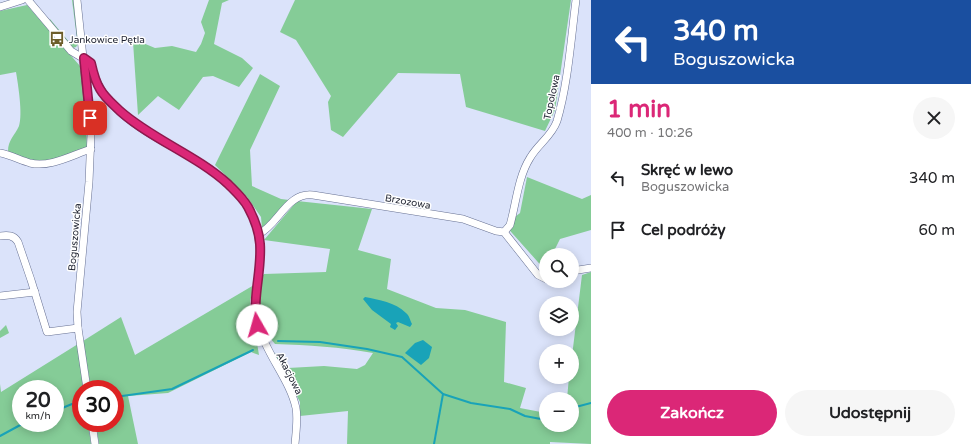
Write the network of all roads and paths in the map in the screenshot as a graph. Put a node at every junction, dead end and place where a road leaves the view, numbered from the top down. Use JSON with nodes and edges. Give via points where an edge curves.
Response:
{"nodes":[{"id":1,"x":22,"y":0,"type":"edge"},
{"id":2,"x":28,"y":0,"type":"edge"},
{"id":3,"x":77,"y":0,"type":"edge"},
{"id":4,"x":576,"y":0,"type":"edge"},
{"id":5,"x":0,"y":6,"type":"edge"},
{"id":6,"x":84,"y":58,"type":"junction"},
{"id":7,"x":91,"y":149,"type":"junction"},
{"id":8,"x":0,"y":153,"type":"edge"},
{"id":9,"x":504,"y":232,"type":"junction"},
{"id":10,"x":259,"y":234,"type":"junction"},
{"id":11,"x":0,"y":236,"type":"edge"},
{"id":12,"x":591,"y":268,"type":"edge"},
{"id":13,"x":579,"y":270,"type":"edge"},
{"id":14,"x":539,"y":276,"type":"edge"},
{"id":15,"x":35,"y":292,"type":"junction"},
{"id":16,"x":0,"y":296,"type":"edge"},
{"id":17,"x":78,"y":328,"type":"junction"},
{"id":18,"x":85,"y":380,"type":"edge"},
{"id":19,"x":93,"y":432,"type":"edge"},
{"id":20,"x":95,"y":444,"type":"edge"},
{"id":21,"x":295,"y":444,"type":"edge"}],
"edges":[{"from":1,"to":5,"type":"street"},
{"from":2,"to":6,"type":"street","via":[[71,51]]},
{"from":3,"to":6,"type":"street","name":"Boguszowicka"},
{"from":4,"to":9,"type":"street","name":"Topolowa","via":[[567,72],[557,121],[526,165],[510,225]]},
{"from":6,"to":7,"type":"street","name":"Boguszowicka"},
{"from":6,"to":10,"type":"street","name":"Akacjowa","via":[[91,63],[99,88],[118,109],[146,132],[213,172],[236,192],[247,205]]},
{"from":7,"to":8,"type":"street","via":[[43,164],[29,163]]},
{"from":7,"to":17,"type":"street","name":"Boguszowicka","via":[[77,312]]},
{"from":9,"to":10,"type":"street","name":"Brzozowa","via":[[463,219],[308,194],[294,200],[267,230]]},
{"from":9,"to":14,"type":"street"},
{"from":10,"to":21,"type":"street","name":"Akacjowa","via":[[255,315],[262,338],[296,408]]},
{"from":11,"to":15,"type":"street","via":[[10,235],[16,239]]},
{"from":12,"to":13,"type":"street"},
{"from":15,"to":16,"type":"street"},
{"from":15,"to":17,"type":"street","via":[[47,332]]},
{"from":17,"to":18,"type":"street","name":"Boguszowicka"},
{"from":19,"to":20,"type":"street"}]}
